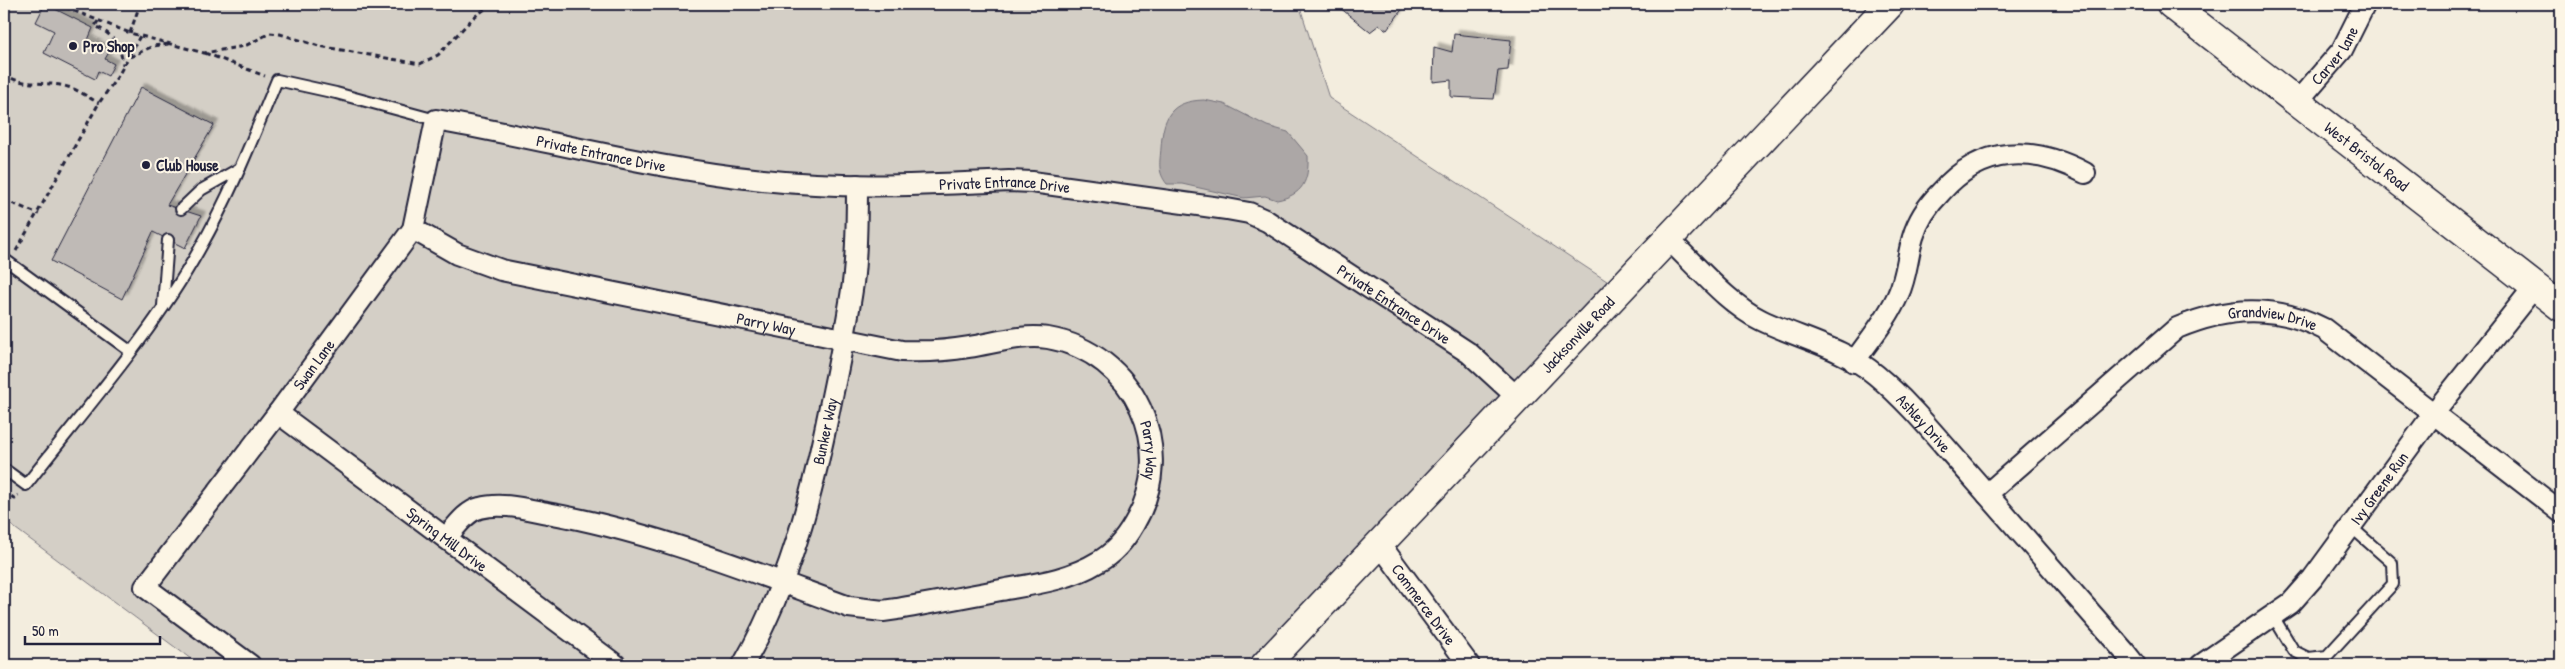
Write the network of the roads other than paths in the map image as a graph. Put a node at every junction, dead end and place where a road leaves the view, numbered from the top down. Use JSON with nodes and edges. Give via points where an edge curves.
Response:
{"nodes":[{"id":1,"x":1890,"y":4,"type":"edge"},
{"id":2,"x":2171,"y":4,"type":"edge"},
{"id":3,"x":2364,"y":4,"type":"edge"},
{"id":4,"x":2297,"y":102,"type":"junction"},
{"id":5,"x":436,"y":120,"type":"junction"},
{"id":6,"x":240,"y":168,"type":"junction"},
{"id":7,"x":2085,"y":173,"type":"dead end"},
{"id":8,"x":857,"y":185,"type":"junction"},
{"id":9,"x":181,"y":209,"type":"dead end"},
{"id":10,"x":413,"y":230,"type":"junction"},
{"id":11,"x":1667,"y":238,"type":"junction"},
{"id":12,"x":168,"y":240,"type":"dead end"},
{"id":13,"x":7,"y":261,"type":"edge"},
{"id":14,"x":2534,"y":287,"type":"junction"},
{"id":15,"x":163,"y":306,"type":"junction"},
{"id":16,"x":2561,"y":307,"type":"edge"},
{"id":17,"x":844,"y":339,"type":"junction"},
{"id":18,"x":130,"y":351,"type":"junction"},
{"id":19,"x":1854,"y":362,"type":"junction"},
{"id":20,"x":1517,"y":397,"type":"junction"},
{"id":21,"x":278,"y":413,"type":"junction"},
{"id":22,"x":2434,"y":413,"type":"junction"},
{"id":23,"x":4,"y":469,"type":"edge"},
{"id":24,"x":1987,"y":494,"type":"junction"},
{"id":25,"x":2561,"y":512,"type":"edge"},
{"id":26,"x":2350,"y":526,"type":"junction"},
{"id":27,"x":446,"y":538,"type":"junction"},
{"id":28,"x":1379,"y":543,"type":"junction"},
{"id":29,"x":782,"y":583,"type":"junction"},
{"id":30,"x":2273,"y":616,"type":"junction"},
{"id":31,"x":250,"y":665,"type":"edge"},
{"id":32,"x":616,"y":665,"type":"edge"},
{"id":33,"x":743,"y":665,"type":"edge"},
{"id":34,"x":1265,"y":665,"type":"edge"},
{"id":35,"x":1469,"y":665,"type":"edge"},
{"id":36,"x":2135,"y":665,"type":"edge"},
{"id":37,"x":2201,"y":665,"type":"edge"}],
"edges":[{"from":1,"to":11,"type":"main road","name":"Jacksonville Road"},
{"from":2,"to":4,"type":"main road","name":"West Bristol Road"},
{"from":3,"to":4,"type":"street","name":"Carver lane","via":[[2342,50]]},
{"from":4,"to":14,"type":"main road","name":"West Bristol Road"},
{"from":5,"to":6,"type":"lane","via":[[277,80]]},
{"from":5,"to":8,"type":"street","name":"Private Entrance Drive","via":[[708,172],[764,180]]},
{"from":5,"to":10,"type":"street","name":"Swan Lane"},
{"from":6,"to":9,"type":"lane","via":[[201,190]]},
{"from":6,"to":15,"type":"lane","via":[[199,250]]},
{"from":7,"to":19,"type":"street","via":[[2050,159],[2012,154],[1988,159],[1952,178],[1920,220],[1913,237],[1906,278],[1890,312]]},
{"from":8,"to":17,"type":"street","name":"Bunker Way","via":[[855,261]]},
{"from":8,"to":20,"type":"street","name":"Private Entrance Drive","via":[[1032,182],[1249,213],[1294,237],[1469,353]]},
{"from":10,"to":17,"type":"street","name":"Parry Way","via":[[457,254],[501,270]]},
{"from":10,"to":21,"type":"street","name":"Swan Lane"},
{"from":11,"to":19,"type":"street","name":"Ashley Drive","via":[[1740,308]]},
{"from":11,"to":20,"type":"main road","name":"Jacksonville Road"},
{"from":12,"to":15,"type":"lane"},
{"from":13,"to":18,"type":"lane"},
{"from":14,"to":16,"type":"main road","name":"West Bristol Road"},
{"from":14,"to":22,"type":"street","name":"Ivy Greene Run"},
{"from":15,"to":18,"type":"lane"},
{"from":17,"to":29,"type":"street","name":"Bunker Way","via":[[814,484],[802,530]]},
{"from":17,"to":29,"type":"street","name":"Parry Way","via":[[902,351],[931,353],[1018,338],[1047,338],[1076,346],[1104,362],[1135,397],[1144,415],[1151,446],[1152,485],[1144,508],[1117,547],[1099,562],[1067,577],[883,611],[849,607]]},
{"from":18,"to":23,"type":"lane","via":[[26,485]]},
{"from":19,"to":24,"type":"street","name":"Ashley Drive","via":[[1875,374],[1906,402]]},
{"from":20,"to":28,"type":"main road","name":"Jacksonville Road"},
{"from":21,"to":27,"type":"street","name":"Spring Mill Drive"},
{"from":21,"to":31,"type":"street","name":"Swan Lane","via":[[145,587]]},
{"from":22,"to":24,"type":"street","name":"Grandview Drive","via":[[2311,322],[2264,311],[2230,311],[2178,328]]},
{"from":22,"to":25,"type":"street","name":"Grandview Drive"},
{"from":22,"to":26,"type":"street","name":"Ivy Greene Run"},
{"from":24,"to":36,"type":"street","name":"Ashley Drive"},
{"from":26,"to":30,"type":"street","name":"Ivy Greene Run","via":[[2313,578],[2291,603]]},
{"from":26,"to":30,"type":"lane","via":[[2392,564],[2393,584],[2327,656],[2308,658],[2294,650]]},
{"from":27,"to":29,"type":"street","name":"Parry Way","via":[[478,508],[494,505],[522,508],[645,535]]},
{"from":27,"to":32,"type":"street","name":"Spring Mill Drive"},
{"from":28,"to":34,"type":"main road","name":"Jacksonville Road"},
{"from":28,"to":35,"type":"street","name":"Commerce Drive"},
{"from":29,"to":33,"type":"street","name":"Bunker Way"},
{"from":30,"to":37,"type":"street","name":"Ivy Greene Run"}]}
